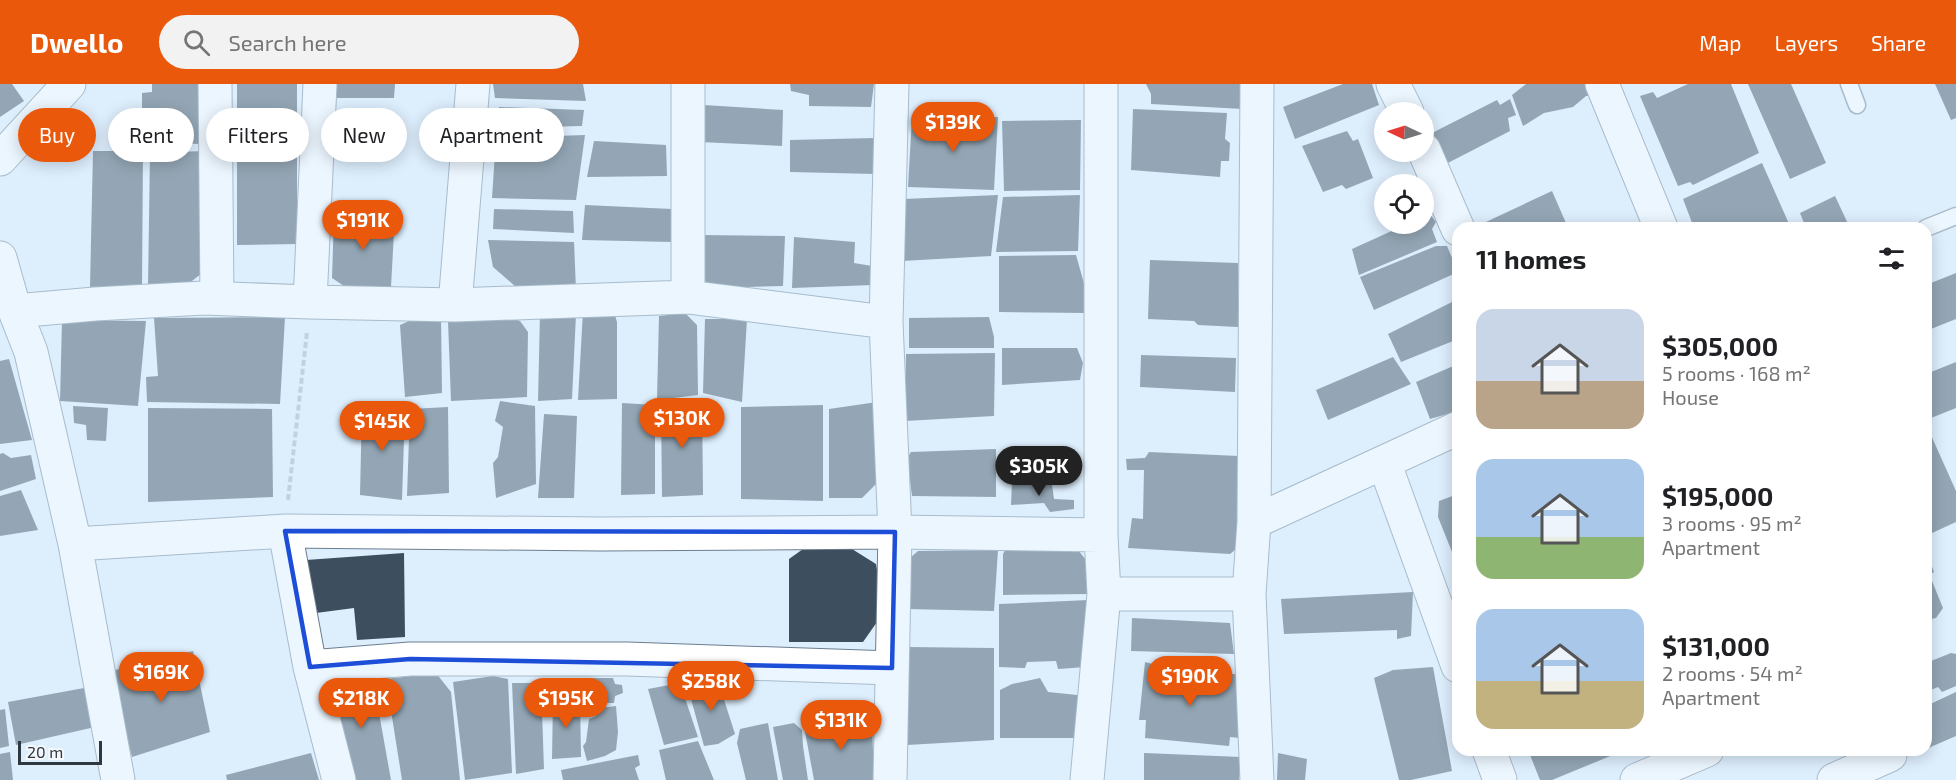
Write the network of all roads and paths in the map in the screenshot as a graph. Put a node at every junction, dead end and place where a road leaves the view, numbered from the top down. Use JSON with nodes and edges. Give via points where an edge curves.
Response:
{"nodes":[{"id":1,"x":69,"y":84,"type":"edge"},
{"id":2,"x":215,"y":84,"type":"edge"},
{"id":3,"x":320,"y":84,"type":"edge"},
{"id":4,"x":473,"y":84,"type":"edge"},
{"id":5,"x":688,"y":84,"type":"edge"},
{"id":6,"x":892,"y":84,"type":"edge"},
{"id":7,"x":1101,"y":84,"type":"edge"},
{"id":8,"x":1257,"y":84,"type":"edge"},
{"id":9,"x":1393,"y":84,"type":"edge"},
{"id":10,"x":1602,"y":84,"type":"edge"},
{"id":11,"x":1850,"y":84,"type":"edge"},
{"id":12,"x":1402,"y":102,"type":"edge"},
{"id":13,"x":1857,"y":105,"type":"dead end"},
{"id":14,"x":0,"y":159,"type":"edge"},
{"id":15,"x":1429,"y":162,"type":"edge"},
{"id":16,"x":1956,"y":216,"type":"edge"},
{"id":17,"x":1455,"y":222,"type":"edge"},
{"id":18,"x":1660,"y":222,"type":"edge"},
{"id":19,"x":1932,"y":226,"type":"edge"},
{"id":20,"x":0,"y":258,"type":"edge"},
{"id":21,"x":688,"y":297,"type":"junction"},
{"id":22,"x":217,"y":298,"type":"junction"},
{"id":23,"x":310,"y":302,"type":"junction"},
{"id":24,"x":455,"y":304,"type":"junction"},
{"id":25,"x":15,"y":311,"type":"junction"},
{"id":26,"x":886,"y":322,"type":"junction"},
{"id":27,"x":1452,"y":431,"type":"edge"},
{"id":28,"x":1384,"y":462,"type":"junction"},
{"id":29,"x":1254,"y":522,"type":"junction"},
{"id":30,"x":285,"y":531,"type":"junction"},
{"id":31,"x":895,"y":532,"type":"junction"},
{"id":32,"x":1101,"y":534,"type":"junction"},
{"id":33,"x":75,"y":544,"type":"junction"},
{"id":34,"x":1104,"y":594,"type":"junction"},
{"id":35,"x":1249,"y":594,"type":"junction"},
{"id":36,"x":1452,"y":649,"type":"edge"},
{"id":37,"x":310,"y":667,"type":"junction"},
{"id":38,"x":892,"y":668,"type":"junction"},
{"id":39,"x":1491,"y":756,"type":"edge"},
{"id":40,"x":1693,"y":756,"type":"edge"},
{"id":41,"x":1894,"y":762,"type":"edge"},
{"id":42,"x":118,"y":780,"type":"edge"},
{"id":43,"x":339,"y":780,"type":"edge"},
{"id":44,"x":890,"y":780,"type":"edge"},
{"id":45,"x":1088,"y":780,"type":"edge"},
{"id":46,"x":1257,"y":780,"type":"edge"},
{"id":47,"x":1500,"y":780,"type":"edge"},
{"id":48,"x":1637,"y":780,"type":"edge"},
{"id":49,"x":1834,"y":780,"type":"edge"}],
"edges":[{"from":1,"to":14,"type":"street"},
{"from":2,"to":22,"type":"street"},
{"from":3,"to":23,"type":"street"},
{"from":4,"to":24,"type":"street"},
{"from":5,"to":21,"type":"street"},
{"from":6,"to":26,"type":"street"},
{"from":7,"to":32,"type":"street"},
{"from":8,"to":29,"type":"street"},
{"from":9,"to":12,"type":"street"},
{"from":10,"to":18,"type":"street"},
{"from":11,"to":13,"type":"lane"},
{"from":15,"to":17,"type":"street"},
{"from":16,"to":19,"type":"lane"},
{"from":20,"to":25,"type":"street"},
{"from":21,"to":24,"type":"street"},
{"from":21,"to":26,"type":"street"},
{"from":22,"to":23,"type":"street"},
{"from":22,"to":25,"type":"street"},
{"from":23,"to":24,"type":"street"},
{"from":23,"to":30,"type":"path"},
{"from":25,"to":33,"type":"street","via":[[31,352]]},
{"from":26,"to":31,"type":"street"},
{"from":27,"to":28,"type":"street"},
{"from":28,"to":29,"type":"street"},
{"from":28,"to":36,"type":"street"},
{"from":29,"to":35,"type":"street"},
{"from":30,"to":31,"type":"street"},
{"from":30,"to":33,"type":"street"},
{"from":30,"to":37,"type":"street"},
{"from":31,"to":32,"type":"street"},
{"from":31,"to":38,"type":"street"},
{"from":32,"to":34,"type":"street"},
{"from":33,"to":42,"type":"street"},
{"from":34,"to":35,"type":"street"},
{"from":34,"to":45,"type":"street"},
{"from":35,"to":46,"type":"street"},
{"from":37,"to":38,"type":"street","via":[[410,659],[627,659]]},
{"from":37,"to":43,"type":"street"},
{"from":38,"to":44,"type":"street"},
{"from":39,"to":47,"type":"street"},
{"from":40,"to":48,"type":"street"},
{"from":41,"to":49,"type":"street"}]}
